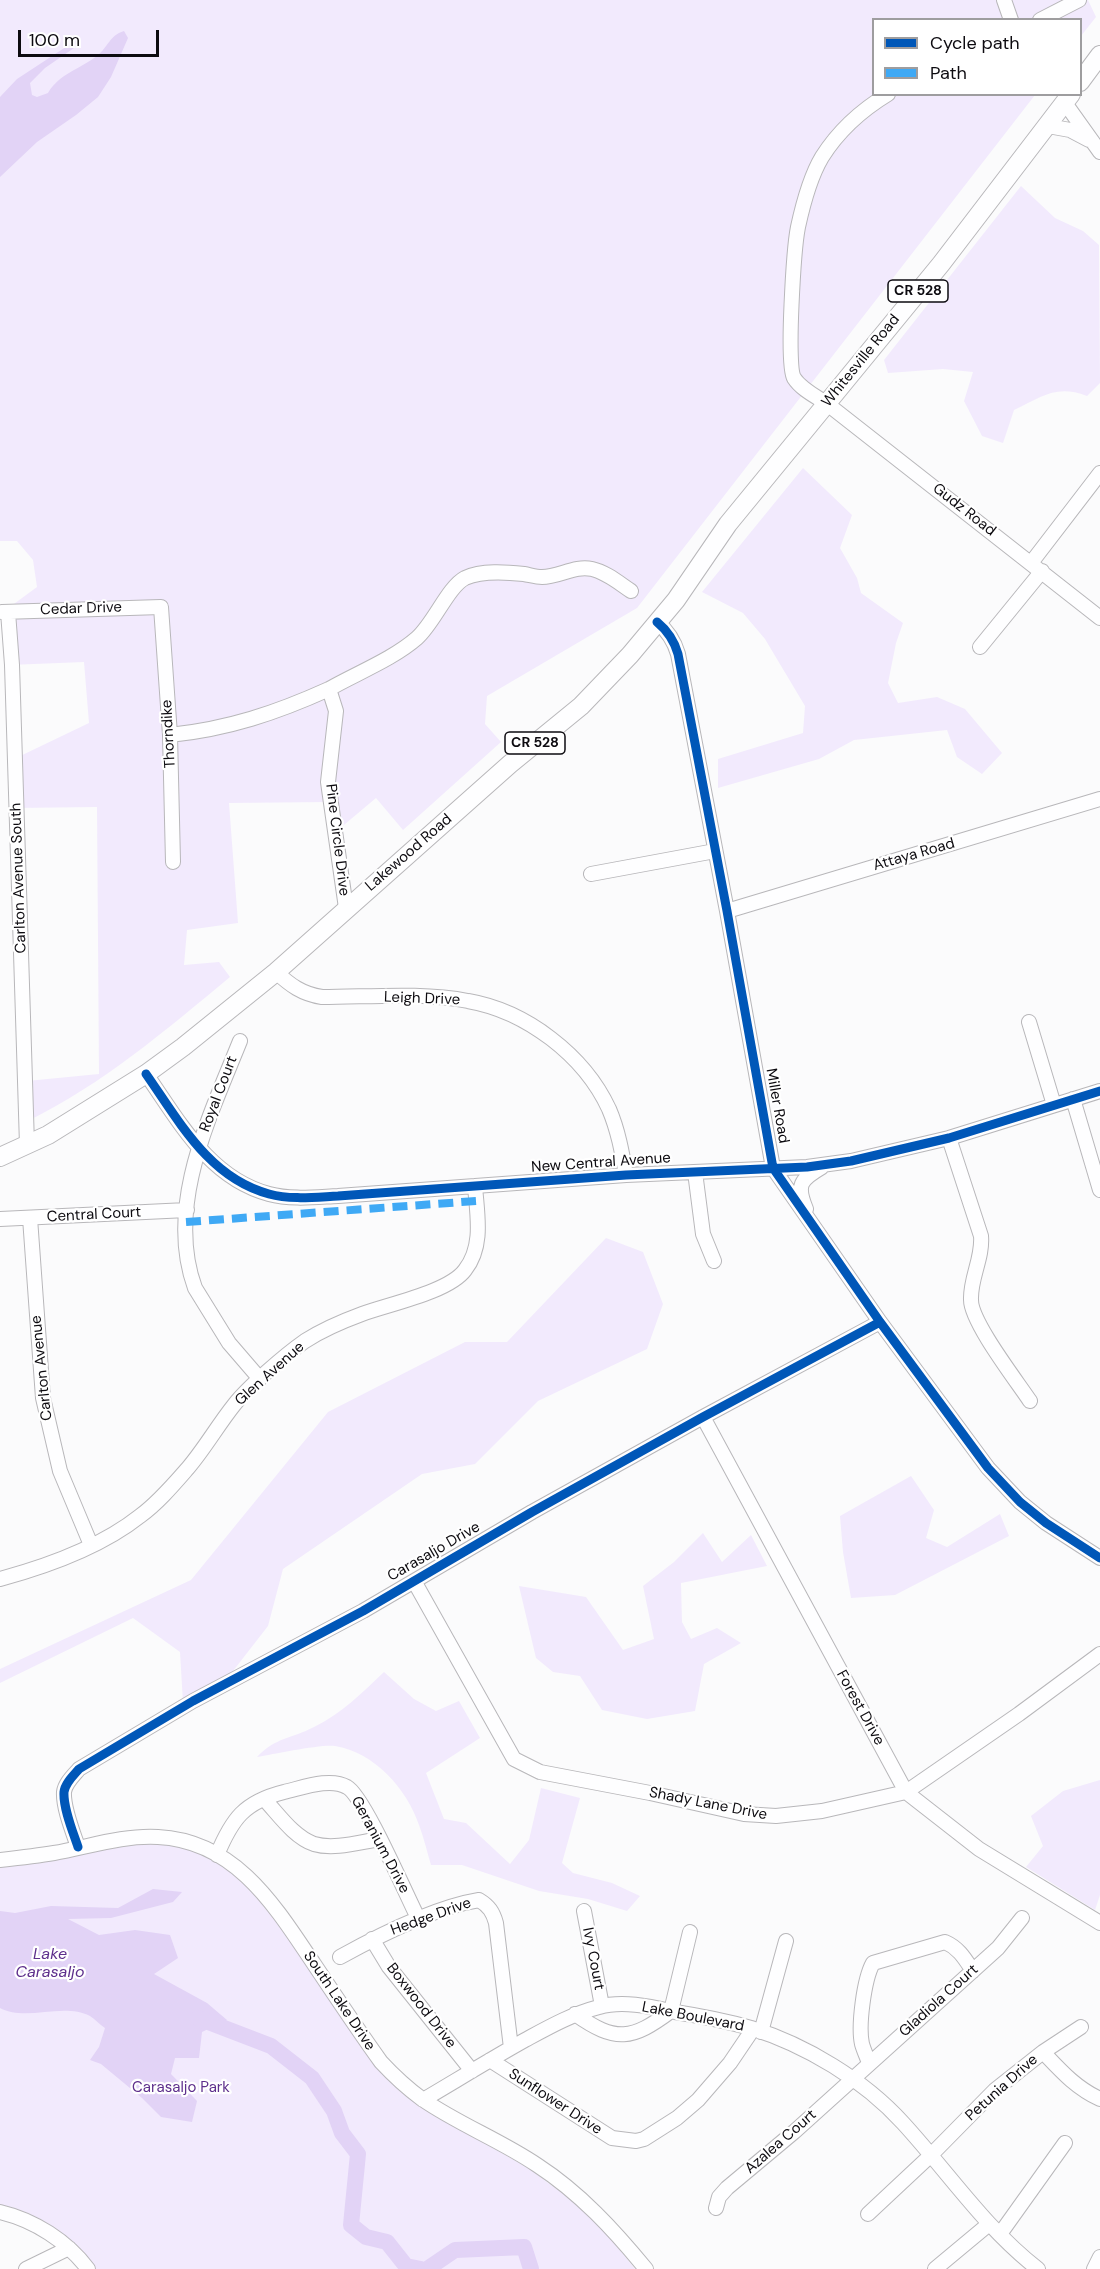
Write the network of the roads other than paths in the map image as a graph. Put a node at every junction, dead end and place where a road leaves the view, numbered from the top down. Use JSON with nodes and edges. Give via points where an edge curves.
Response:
{"nodes":[{"id":1,"x":1004,"y":0,"type":"edge"},
{"id":2,"x":1079,"y":0,"type":"edge"},
{"id":3,"x":1010,"y":18,"type":"edge"},
{"id":4,"x":1044,"y":18,"type":"edge"},
{"id":5,"x":1100,"y":55,"type":"edge"},
{"id":6,"x":1082,"y":79,"type":"edge"},
{"id":7,"x":885,"y":96,"type":"edge"},
{"id":8,"x":1068,"y":99,"type":"edge"},
{"id":9,"x":1048,"y":126,"type":"junction"},
{"id":10,"x":1097,"y":147,"type":"edge"},
{"id":11,"x":826,"y":404,"type":"junction"},
{"id":12,"x":1100,"y":474,"type":"edge"},
{"id":13,"x":761,"y":484,"type":"joint"},
{"id":14,"x":1036,"y":567,"type":"junction"},
{"id":15,"x":631,"y":591,"type":"dead end"},
{"id":16,"x":161,"y":607,"type":"joint"},
{"id":17,"x":4,"y":612,"type":"edge"},
{"id":18,"x":1100,"y":618,"type":"edge"},
{"id":19,"x":657,"y":622,"type":"junction"},
{"id":20,"x":980,"y":647,"type":"dead end"},
{"id":21,"x":329,"y":688,"type":"junction"},
{"id":22,"x":170,"y":735,"type":"junction"},
{"id":23,"x":1100,"y":799,"type":"edge"},
{"id":24,"x":715,"y":851,"type":"junction"},
{"id":25,"x":173,"y":862,"type":"dead end"},
{"id":26,"x":591,"y":873,"type":"dead end"},
{"id":27,"x":346,"y":908,"type":"junction"},
{"id":28,"x":727,"y":910,"type":"junction"},
{"id":29,"x":276,"y":972,"type":"junction"},
{"id":30,"x":1029,"y":1022,"type":"dead end"},
{"id":31,"x":240,"y":1041,"type":"dead end"},
{"id":32,"x":146,"y":1074,"type":"junction"},
{"id":33,"x":1100,"y":1091,"type":"edge"},
{"id":34,"x":1073,"y":1100,"type":"junction"},
{"id":35,"x":1054,"y":1106,"type":"junction"},
{"id":36,"x":949,"y":1138,"type":"junction"},
{"id":37,"x":27,"y":1145,"type":"junction"},
{"id":38,"x":198,"y":1147,"type":"junction"},
{"id":39,"x":0,"y":1157,"type":"edge"},
{"id":40,"x":826,"y":1164,"type":"junction"},
{"id":41,"x":772,"y":1168,"type":"junction"},
{"id":42,"x":695,"y":1172,"type":"junction"},
{"id":43,"x":626,"y":1175,"type":"junction"},
{"id":44,"x":475,"y":1186,"type":"junction"},
{"id":45,"x":1100,"y":1190,"type":"edge"},
{"id":46,"x":187,"y":1210,"type":"junction"},
{"id":47,"x":30,"y":1218,"type":"junction"},
{"id":48,"x":0,"y":1220,"type":"edge"},
{"id":49,"x":817,"y":1232,"type":"junction"},
{"id":50,"x":714,"y":1261,"type":"dead end"},
{"id":51,"x":880,"y":1322,"type":"junction"},
{"id":52,"x":260,"y":1379,"type":"junction"},
{"id":53,"x":1030,"y":1401,"type":"dead end"},
{"id":54,"x":703,"y":1417,"type":"junction"},
{"id":55,"x":91,"y":1545,"type":"junction"},
{"id":56,"x":1100,"y":1558,"type":"edge"},
{"id":57,"x":0,"y":1579,"type":"edge"},
{"id":58,"x":414,"y":1581,"type":"junction"},
{"id":59,"x":1100,"y":1654,"type":"edge"},
{"id":60,"x":906,"y":1792,"type":"junction"},
{"id":61,"x":265,"y":1800,"type":"junction"},
{"id":62,"x":380,"y":1839,"type":"junction"},
{"id":63,"x":78,"y":1847,"type":"junction"},
{"id":64,"x":217,"y":1855,"type":"junction"},
{"id":65,"x":0,"y":1860,"type":"edge"},
{"id":66,"x":584,"y":1911,"type":"dead end"},
{"id":67,"x":1022,"y":1918,"type":"dead end"},
{"id":68,"x":419,"y":1920,"type":"junction"},
{"id":69,"x":1100,"y":1923,"type":"edge"},
{"id":70,"x":690,"y":1932,"type":"dead end"},
{"id":71,"x":372,"y":1939,"type":"junction"},
{"id":72,"x":786,"y":1941,"type":"dead end"},
{"id":73,"x":340,"y":1957,"type":"dead end"},
{"id":74,"x":973,"y":1971,"type":"junction"},
{"id":75,"x":602,"y":2006,"type":"junction"},
{"id":76,"x":671,"y":2011,"type":"junction"},
{"id":77,"x":575,"y":2014,"type":"junction"},
{"id":78,"x":1081,"y":2027,"type":"dead end"},
{"id":79,"x":757,"y":2031,"type":"junction"},
{"id":80,"x":511,"y":2048,"type":"junction"},
{"id":81,"x":1043,"y":2052,"type":"junction"},
{"id":82,"x":490,"y":2060,"type":"junction"},
{"id":83,"x":869,"y":2063,"type":"junction"},
{"id":84,"x":472,"y":2071,"type":"junction"},
{"id":85,"x":852,"y":2079,"type":"junction"},
{"id":86,"x":1100,"y":2099,"type":"edge"},
{"id":87,"x":423,"y":2100,"type":"junction"},
{"id":88,"x":1065,"y":2143,"type":"dead end"},
{"id":89,"x":930,"y":2156,"type":"junction"},
{"id":90,"x":716,"y":2208,"type":"dead end"},
{"id":91,"x":0,"y":2212,"type":"edge"},
{"id":92,"x":868,"y":2214,"type":"dead end"},
{"id":93,"x":994,"y":2229,"type":"junction"},
{"id":94,"x":69,"y":2248,"type":"junction"},
{"id":95,"x":1100,"y":2257,"type":"edge"},
{"id":96,"x":26,"y":2269,"type":"edge"},
{"id":97,"x":88,"y":2269,"type":"edge"},
{"id":98,"x":646,"y":2269,"type":"edge"},
{"id":99,"x":935,"y":2269,"type":"edge"},
{"id":100,"x":1038,"y":2269,"type":"edge"},
{"id":101,"x":1094,"y":2269,"type":"edge"}],
"edges":[{"from":1,"to":3,"type":"street"},
{"from":2,"to":4,"type":"street"},
{"from":5,"to":6,"type":"main road"},
{"from":7,"to":11,"type":"street","name":"Gudz Road","via":[[848,123],[821,159],[798,228],[790,336],[793,376]]},
{"from":8,"to":9,"type":"main road","name":"Whitesville Road","number":"CR 528"},
{"from":8,"to":10,"type":"street"},
{"from":9,"to":10,"type":"street","via":[[1070,130]]},
{"from":9,"to":11,"type":"main road","name":"Whitesville Road","number":"CR 528"},
{"from":11,"to":13,"type":"main road","name":"Whitesville Road","number":"CR 528"},
{"from":11,"to":14,"type":"street","name":"Gudz Road"},
{"from":12,"to":14,"type":"street"},
{"from":13,"to":19,"type":"main road","name":"Lakewood Road","number":"CR 528"},
{"from":14,"to":18,"type":"street","name":"Gudz Road"},
{"from":14,"to":20,"type":"street"},
{"from":15,"to":21,"type":"street","via":[[608,575],[583,567],[541,577],[491,573],[471,576],[457,584],[417,638]]},
{"from":16,"to":17,"type":"street","name":"Cedar Drive"},
{"from":16,"to":22,"type":"street","name":"Thorndike"},
{"from":17,"to":37,"type":"street","name":"Carlton Avenue South","via":[[18,851]]},
{"from":19,"to":24,"type":"street","name":"Miller Road","via":[[667,630],[678,654]]},
{"from":19,"to":27,"type":"main road","name":"Lakewood Road","number":"CR 528","via":[[581,706]]},
{"from":21,"to":22,"type":"street","via":[[287,708],[240,722]]},
{"from":21,"to":27,"type":"street","name":"Pine Circle Drive","via":[[336,711],[328,782]]},
{"from":22,"to":25,"type":"street","name":"Thorndike"},
{"from":23,"to":28,"type":"street","name":"Attaya Road"},
{"from":24,"to":26,"type":"street"},
{"from":24,"to":28,"type":"street","name":"Miller Road"},
{"from":27,"to":29,"type":"main road","name":"Lakewood Road","number":"CR 528"},
{"from":28,"to":41,"type":"street","name":"Miller Road"},
{"from":29,"to":32,"type":"main road","name":"Lakewood Road","number":"CR 528"},
{"from":29,"to":43,"type":"street","name":"Leigh Drive","via":[[308,995],[469,1001],[530,1025],[567,1052],[600,1092],[617,1130]]},
{"from":30,"to":35,"type":"street"},
{"from":31,"to":38,"type":"street","name":"Royal Court"},
{"from":32,"to":37,"type":"main road","name":"Lakewood Road","number":"CR 528"},
{"from":32,"to":38,"type":"street","name":"New Central Avenue"},
{"from":33,"to":34,"type":"street","name":"New Central Avenue"},
{"from":34,"to":35,"type":"street","name":"New Central Avenue"},
{"from":34,"to":45,"type":"street"},
{"from":35,"to":36,"type":"street","name":"New Central Avenue"},
{"from":36,"to":40,"type":"street","name":"New Central Avenue"},
{"from":36,"to":53,"type":"street","via":[[981,1236],[971,1291],[973,1314]]},
{"from":37,"to":39,"type":"main road","name":"Lakewood Road","number":"CR 528"},
{"from":38,"to":44,"type":"street","name":"New Central Avenue","via":[[246,1185],[270,1194],[339,1196]]},
{"from":38,"to":46,"type":"street","name":"Royal Court"},
{"from":40,"to":41,"type":"street","name":"New Central Avenue"},
{"from":40,"to":49,"type":"street","via":[[808,1176],[800,1194]]},
{"from":41,"to":42,"type":"street","name":"New Central Avenue"},
{"from":41,"to":49,"type":"street","name":"Miller Road"},
{"from":42,"to":43,"type":"street","name":"New Central Avenue"},
{"from":42,"to":50,"type":"street","via":[[703,1234]]},
{"from":43,"to":44,"type":"street","name":"New Central Avenue"},
{"from":44,"to":52,"type":"street","name":"Glen Avenue","via":[[475,1249],[467,1269],[455,1281],[329,1328],[304,1342]]},
{"from":46,"to":47,"type":"street","name":"Central Court"},
{"from":46,"to":52,"type":"street","name":"Royal Court","via":[[186,1239],[195,1288],[229,1342]]},
{"from":47,"to":48,"type":"street","name":"Central Court"},
{"from":47,"to":55,"type":"street","name":"Carlton Avenue","via":[[43,1398],[50,1436]]},
{"from":49,"to":51,"type":"street","name":"Miller Road"},
{"from":51,"to":54,"type":"street","name":"Carasaljo Drive"},
{"from":51,"to":56,"type":"street","name":"Miller Road","via":[[1020,1502]]},
{"from":52,"to":55,"type":"street","name":"Glen Avenue","via":[[235,1403],[189,1466],[141,1516]]},
{"from":54,"to":58,"type":"street","name":"Carasaljo Drive"},
{"from":54,"to":60,"type":"street","name":"Forest Drive"},
{"from":55,"to":57,"type":"street","name":"Glen Avenue","via":[[36,1569]]},
{"from":58,"to":60,"type":"street","name":"Shady Lane Drive","via":[[509,1753],[521,1764],[540,1772],[744,1814],[776,1816],[822,1811]]},
{"from":58,"to":63,"type":"street","name":"Carasaljo Drive","via":[[193,1701],[80,1769],[64,1791]]},
{"from":59,"to":60,"type":"street","name":"Shady Lane Drive"},
{"from":60,"to":69,"type":"street","name":"Forest Drive","via":[[978,1849]]},
{"from":61,"to":62,"type":"street","via":[[296,1833],[315,1844],[332,1846]]},
{"from":61,"to":62,"type":"street","name":"Geranium Drive","via":[[320,1784],[346,1786]]},
{"from":61,"to":64,"type":"street","name":"Geranium Drive","via":[[237,1816]]},
{"from":62,"to":68,"type":"street","name":"Geranium Drive"},
{"from":63,"to":64,"type":"street","name":"South Lake Drive","via":[[159,1837],[191,1843]]},
{"from":63,"to":65,"type":"street","name":"South Lake Drive"},
{"from":64,"to":87,"type":"street","name":"South Lake Drive","via":[[249,1877],[274,1905],[381,2062]]},
{"from":66,"to":75,"type":"street","name":"Ivy Court"},
{"from":67,"to":74,"type":"street","name":"Gladiola Court"},
{"from":68,"to":71,"type":"street","name":"Hedge Drive"},
{"from":68,"to":80,"type":"street","name":"Hedge Drive","via":[[479,1900],[493,1912]]},
{"from":70,"to":76,"type":"street"},
{"from":71,"to":73,"type":"street","name":"Hedge Drive"},
{"from":71,"to":84,"type":"street","name":"Boxwood Drive","via":[[389,1967]]},
{"from":72,"to":79,"type":"street","name":"Sunflower Drive"},
{"from":74,"to":83,"type":"street","name":"Gladiola Court"},
{"from":74,"to":83,"type":"street","via":[[960,1952],[945,1942],[873,1962],[868,1972],[861,2031]]},
{"from":75,"to":76,"type":"street","name":"Lake Boulevard"},
{"from":75,"to":77,"type":"street","name":"Lake Boulevard"},
{"from":76,"to":77,"type":"street","via":[[648,2028],[621,2035],[591,2026]]},
{"from":76,"to":79,"type":"street","name":"Lake Boulevard"},
{"from":77,"to":80,"type":"street","name":"Lake Boulevard"},
{"from":78,"to":81,"type":"street","name":"Petunia Drive"},
{"from":79,"to":82,"type":"street","name":"Sunflower Drive","via":[[698,2100],[677,2118],[636,2141],[612,2138]]},
{"from":79,"to":85,"type":"street","name":"Lake Boulevard","via":[[794,2045]]},
{"from":80,"to":82,"type":"street","name":"Lake Boulevard"},
{"from":81,"to":86,"type":"street","via":[[1067,2078]]},
{"from":81,"to":89,"type":"street","name":"Petunia Drive","via":[[995,2090]]},
{"from":82,"to":84,"type":"street","name":"Lake Boulevard"},
{"from":83,"to":85,"type":"street","name":"Gladiola Court"},
{"from":84,"to":87,"type":"street","name":"Lake Boulevard"},
{"from":85,"to":89,"type":"street","name":"Lake Boulevard","via":[[902,2122]]},
{"from":85,"to":90,"type":"street","name":"Azalea Court","via":[[728,2188]]},
{"from":87,"to":98,"type":"street","name":"South Lake Drive","via":[[498,2140],[554,2177],[617,2234]]},
{"from":88,"to":93,"type":"street"},
{"from":89,"to":92,"type":"street","name":"Petunia Drive"},
{"from":89,"to":93,"type":"street","name":"Lake Boulevard"},
{"from":91,"to":94,"type":"street","via":[[34,2225]]},
{"from":93,"to":99,"type":"street"},
{"from":93,"to":100,"type":"street","name":"Lake Boulevard"},
{"from":94,"to":96,"type":"street"},
{"from":94,"to":97,"type":"street"},
{"from":95,"to":101,"type":"street"}]}
